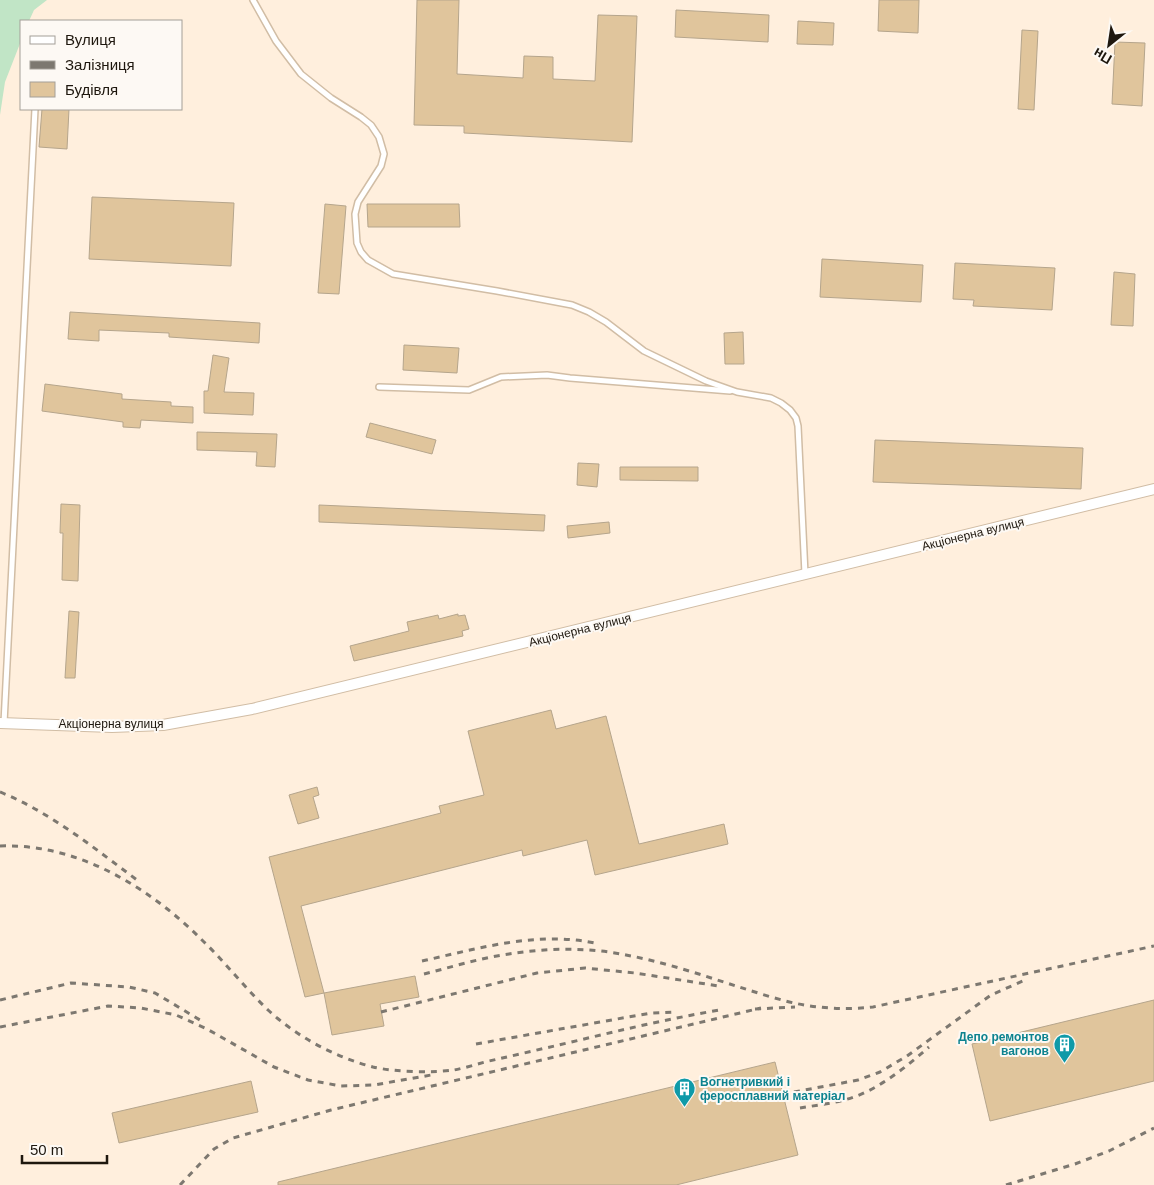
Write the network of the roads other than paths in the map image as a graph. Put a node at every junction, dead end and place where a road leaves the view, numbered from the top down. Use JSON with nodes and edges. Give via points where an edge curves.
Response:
{"nodes":[{"id":1,"x":253,"y":0,"type":"edge"},
{"id":2,"x":35,"y":110,"type":"edge"},
{"id":3,"x":379,"y":387,"type":"dead end"},
{"id":4,"x":737,"y":392,"type":"junction"},
{"id":5,"x":1154,"y":489,"type":"edge"},
{"id":6,"x":805,"y":575,"type":"junction"},
{"id":7,"x":2,"y":723,"type":"edge"}],
"edges":[{"from":1,"to":4,"type":"lane","via":[[276,41],[301,74],[366,121],[379,137],[384,154],[381,166],[358,202],[355,214],[357,243],[368,260],[392,274],[572,305],[606,322],[644,351]]},
{"from":2,"to":7,"type":"lane"},
{"from":3,"to":4,"type":"lane","via":[[469,390],[501,377],[548,375]]},
{"from":4,"to":6,"type":"lane","via":[[771,398],[796,418]]},
{"from":5,"to":6,"type":"street","name":"Акціонерна вулиця"},
{"from":6,"to":7,"type":"street","name":"Акціонерна вулиця","via":[[252,709],[163,725],[112,727]]}]}
